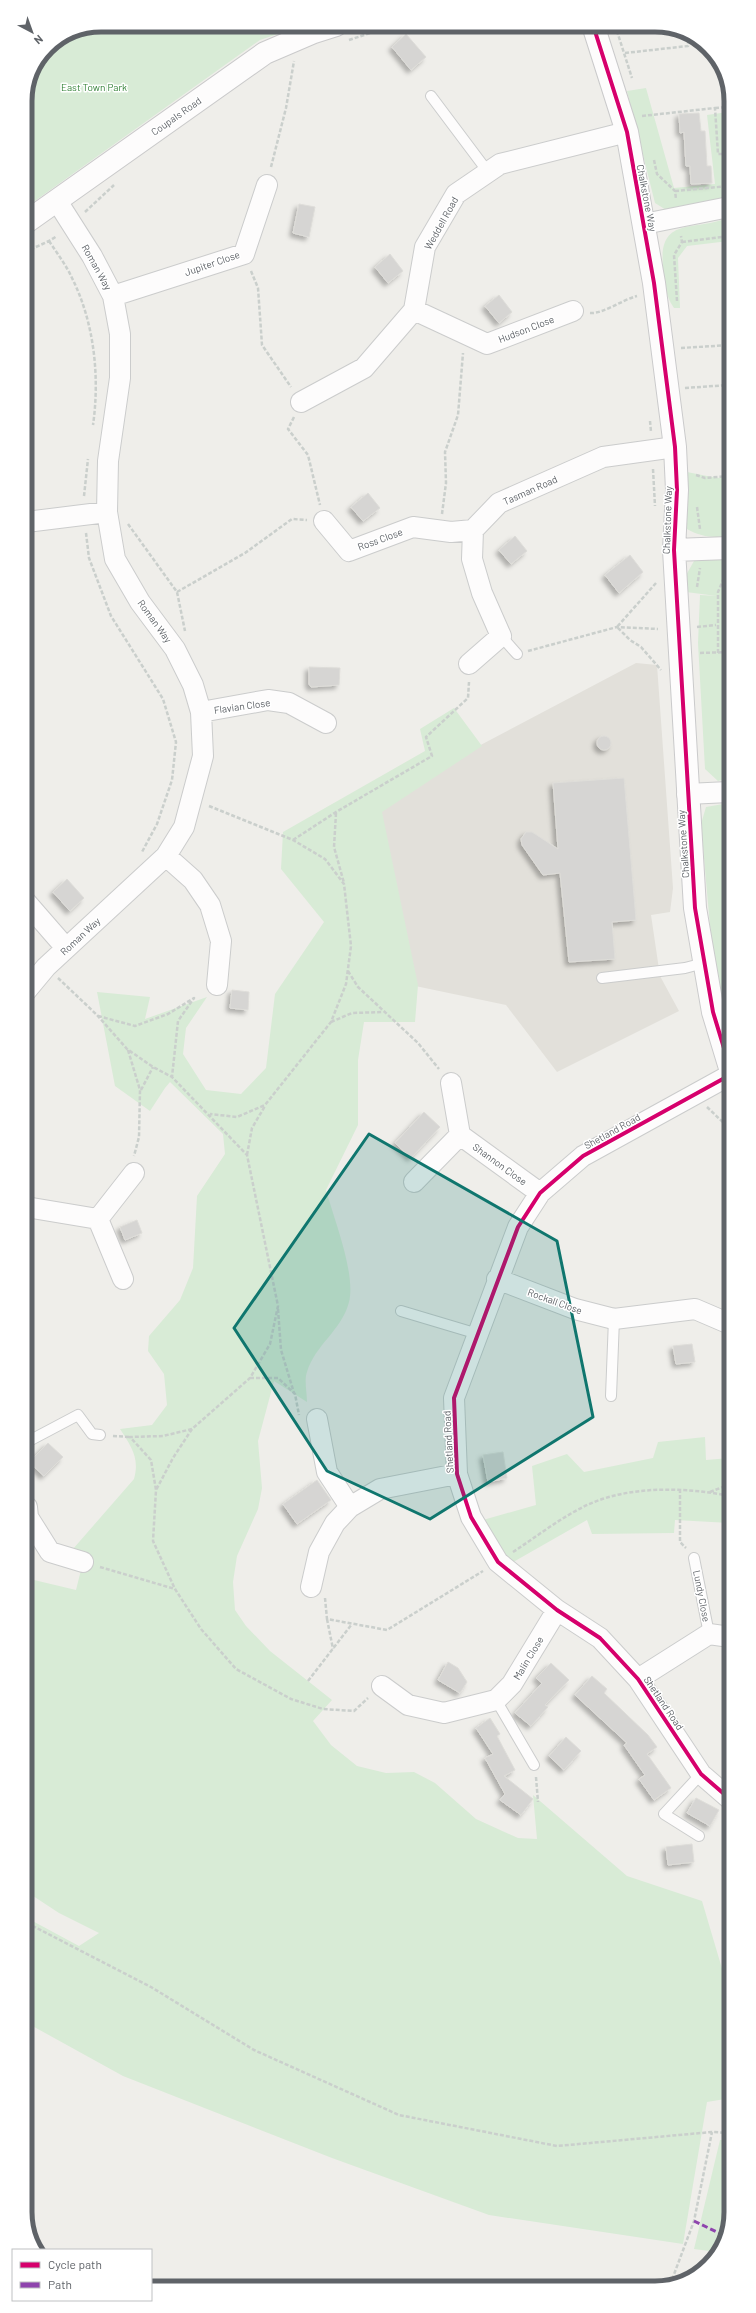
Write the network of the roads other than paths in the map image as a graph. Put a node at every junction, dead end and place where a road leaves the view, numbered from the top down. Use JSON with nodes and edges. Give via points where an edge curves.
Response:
{"nodes":[{"id":1,"x":595,"y":32,"type":"edge"},
{"id":2,"x":339,"y":34,"type":"edge"},
{"id":3,"x":431,"y":96,"type":"dead end"},
{"id":4,"x":626,"y":132,"type":"junction"},
{"id":5,"x":488,"y":172,"type":"junction"},
{"id":6,"x":267,"y":185,"type":"road end"},
{"id":7,"x":57,"y":201,"type":"junction"},
{"id":8,"x":724,"y":208,"type":"edge"},
{"id":9,"x":32,"y":218,"type":"edge"},
{"id":10,"x":644,"y":224,"type":"junction"},
{"id":11,"x":113,"y":296,"type":"junction"},
{"id":12,"x":414,"y":310,"type":"junction"},
{"id":13,"x":573,"y":311,"type":"road end"},
{"id":14,"x":301,"y":402,"type":"road end"},
{"id":15,"x":675,"y":448,"type":"junction"},
{"id":16,"x":115,"y":515,"type":"junction"},
{"id":17,"x":32,"y":521,"type":"edge"},
{"id":18,"x":324,"y":521,"type":"road end"},
{"id":19,"x":473,"y":530,"type":"junction"},
{"id":20,"x":674,"y":550,"type":"junction"},
{"id":21,"x":724,"y":557,"type":"edge"},
{"id":22,"x":501,"y":636,"type":"junction"},
{"id":23,"x":517,"y":654,"type":"road end"},
{"id":24,"x":470,"y":664,"type":"road end"},
{"id":25,"x":200,"y":712,"type":"junction"},
{"id":26,"x":326,"y":723,"type":"dead end"},
{"id":27,"x":724,"y":792,"type":"edge"},
{"id":28,"x":687,"y":794,"type":"junction"},
{"id":29,"x":166,"y":856,"type":"junction"},
{"id":30,"x":32,"y":909,"type":"edge"},
{"id":31,"x":66,"y":948,"type":"junction"},
{"id":32,"x":704,"y":963,"type":"junction"},
{"id":33,"x":602,"y":978,"type":"dead end"},
{"id":34,"x":32,"y":984,"type":"edge"},
{"id":35,"x":218,"y":985,"type":"dead end"},
{"id":36,"x":724,"y":1048,"type":"edge"},
{"id":37,"x":724,"y":1078,"type":"edge"},
{"id":38,"x":451,"y":1083,"type":"road end"},
{"id":39,"x":460,"y":1135,"type":"junction"},
{"id":40,"x":134,"y":1172,"type":"road end"},
{"id":41,"x":414,"y":1182,"type":"dead end"},
{"id":42,"x":540,"y":1193,"type":"junction"},
{"id":43,"x":32,"y":1208,"type":"edge"},
{"id":44,"x":98,"y":1219,"type":"junction"},
{"id":45,"x":123,"y":1279,"type":"dead end"},
{"id":46,"x":497,"y":1279,"type":"junction"},
{"id":47,"x":401,"y":1311,"type":"dead end"},
{"id":48,"x":724,"y":1318,"type":"edge"},
{"id":49,"x":614,"y":1319,"type":"junction"},
{"id":50,"x":478,"y":1334,"type":"junction"},
{"id":51,"x":611,"y":1396,"type":"dead end"},
{"id":52,"x":317,"y":1418,"type":"road end"},
{"id":53,"x":100,"y":1436,"type":"road end"},
{"id":54,"x":32,"y":1439,"type":"edge"},
{"id":55,"x":457,"y":1474,"type":"junction"},
{"id":56,"x":350,"y":1507,"type":"junction"},
{"id":57,"x":32,"y":1523,"type":"edge"},
{"id":58,"x":694,"y":1558,"type":"road end"},
{"id":59,"x":83,"y":1562,"type":"road end"},
{"id":60,"x":311,"y":1587,"type":"dead end"},
{"id":61,"x":557,"y":1610,"type":"junction"},
{"id":62,"x":709,"y":1634,"type":"junction"},
{"id":63,"x":724,"y":1636,"type":"edge"},
{"id":64,"x":638,"y":1679,"type":"junction"},
{"id":65,"x":382,"y":1686,"type":"dead end"},
{"id":66,"x":496,"y":1700,"type":"junction"},
{"id":67,"x":534,"y":1765,"type":"road end"},
{"id":68,"x":701,"y":1774,"type":"junction"},
{"id":69,"x":724,"y":1795,"type":"edge"},
{"id":70,"x":699,"y":1836,"type":"dead end"}],
"edges":[{"from":1,"to":4,"type":"street","name":"Chalkstone Way"},
{"from":2,"to":7,"type":"street","name":"Coupals Road","via":[[314,32],[265,53]]},
{"from":3,"to":5,"type":"lane"},
{"from":4,"to":5,"type":"street","name":"Weddell Road","via":[[500,164]]},
{"from":4,"to":10,"type":"street","name":"Chalkstone Way"},
{"from":5,"to":12,"type":"street","name":"Weddell Road","via":[[456,194],[425,247]]},
{"from":6,"to":11,"type":"street","name":"Jupiter Close","via":[[244,254]]},
{"from":7,"to":9,"type":"street","name":"Coupals Road"},
{"from":7,"to":11,"type":"street","name":"Roman Way","via":[[92,256]]},
{"from":8,"to":10,"type":"street"},
{"from":10,"to":15,"type":"street","name":"Chalkstone Way"},
{"from":11,"to":16,"type":"street","name":"Roman Way","via":[[120,334],[120,378],[108,461]]},
{"from":12,"to":13,"type":"street","name":"Hudson Close","via":[[487,344]]},
{"from":12,"to":14,"type":"street","via":[[364,368]]},
{"from":15,"to":19,"type":"street","name":"Tasman Road","via":[[602,457],[499,503]]},
{"from":15,"to":20,"type":"street","name":"Chalkstone Way","via":[[677,490]]},
{"from":16,"to":17,"type":"street","via":[[83,515]]},
{"from":16,"to":25,"type":"street","name":"Roman Way","via":[[115,559],[140,602],[175,649],[193,685]]},
{"from":18,"to":19,"type":"street","name":"Ross Close","via":[[349,551],[413,527]]},
{"from":19,"to":22,"type":"street","via":[[472,559],[482,593]]},
{"from":20,"to":21,"type":"street"},
{"from":20,"to":28,"type":"street","name":"Chalkstone Way"},
{"from":22,"to":23,"type":"lane"},
{"from":22,"to":24,"type":"street"},
{"from":25,"to":26,"type":"street","name":"Flavian Close","via":[[268,700],[289,703]]},
{"from":25,"to":29,"type":"street","name":"Roman Way","via":[[203,756],[184,828]]},
{"from":27,"to":28,"type":"street"},
{"from":28,"to":32,"type":"street","name":"Chalkstone Way","via":[[695,908]]},
{"from":29,"to":31,"type":"street","name":"Roman Way"},
{"from":29,"to":35,"type":"street","via":[[193,880],[210,905],[221,941]]},
{"from":30,"to":31,"type":"street"},
{"from":31,"to":34,"type":"street","name":"Roman Way"},
{"from":32,"to":33,"type":"lane","via":[[684,968]]},
{"from":32,"to":36,"type":"street","name":"Chalkstone Way","via":[[713,1012]]},
{"from":37,"to":42,"type":"street","name":"Shetland Road","via":[[583,1156]]},
{"from":38,"to":39,"type":"street"},
{"from":39,"to":41,"type":"street"},
{"from":39,"to":42,"type":"street","name":"Shannon Close"},
{"from":40,"to":44,"type":"street"},
{"from":42,"to":46,"type":"street","name":"Shetland Road","via":[[518,1227]]},
{"from":43,"to":44,"type":"street"},
{"from":44,"to":45,"type":"street"},
{"from":46,"to":49,"type":"street","name":"Rockall Close","via":[[575,1310]]},
{"from":46,"to":50,"type":"street","name":"Shetland Road"},
{"from":47,"to":50,"type":"lane"},
{"from":48,"to":49,"type":"street","name":"Rockall Close","via":[[695,1309]]},
{"from":49,"to":51,"type":"lane"},
{"from":50,"to":55,"type":"street","name":"Shetland Road","via":[[454,1398]]},
{"from":52,"to":56,"type":"street","via":[[327,1472]]},
{"from":53,"to":54,"type":"lane","via":[[92,1434],[78,1415]]},
{"from":55,"to":56,"type":"street","via":[[380,1489]]},
{"from":55,"to":61,"type":"street","name":"Shetland Road","via":[[472,1516],[498,1562]]},
{"from":56,"to":60,"type":"street","via":[[335,1523],[319,1552]]},
{"from":57,"to":59,"type":"street","via":[[50,1552]]},
{"from":58,"to":62,"type":"lane","name":"Lundy Close"},
{"from":61,"to":64,"type":"street","name":"Shetland Road","via":[[600,1638]]},
{"from":61,"to":66,"type":"street","name":"Malin Close","via":[[512,1684]]},
{"from":62,"to":63,"type":"street","name":"Lundy Close"},
{"from":62,"to":64,"type":"street","name":"Lundy Close"},
{"from":64,"to":68,"type":"street","name":"Shetland Road"},
{"from":65,"to":66,"type":"street","via":[[408,1705],[444,1713]]},
{"from":66,"to":67,"type":"lane"},
{"from":68,"to":69,"type":"street","name":"Shetland Road"},
{"from":68,"to":70,"type":"lane","via":[[664,1814]]}]}
